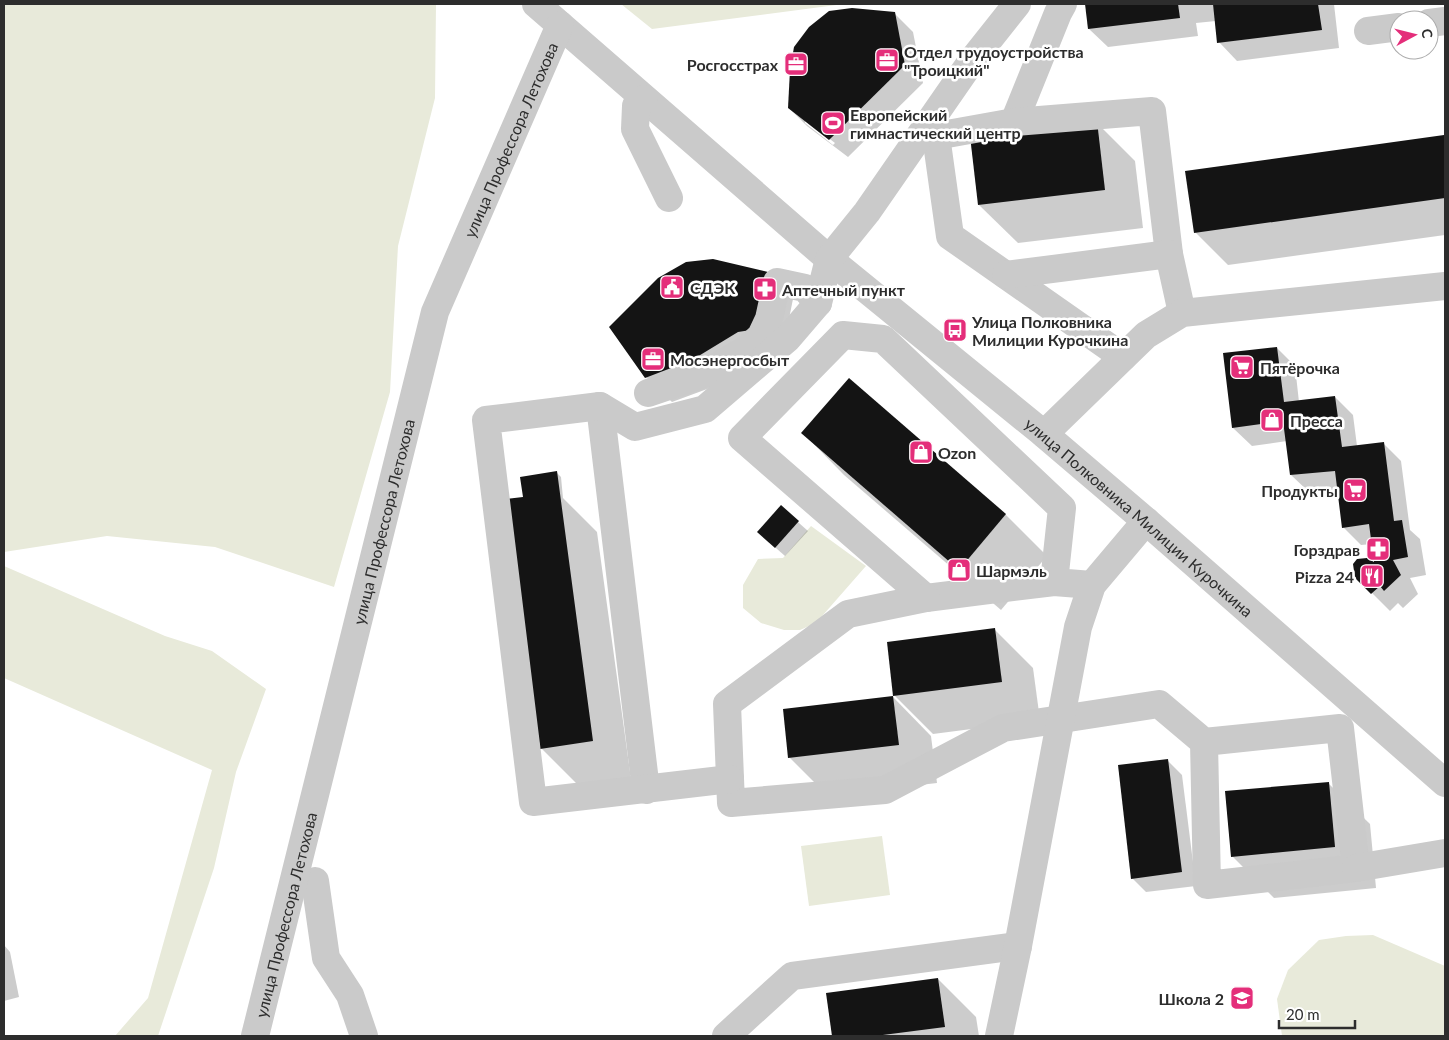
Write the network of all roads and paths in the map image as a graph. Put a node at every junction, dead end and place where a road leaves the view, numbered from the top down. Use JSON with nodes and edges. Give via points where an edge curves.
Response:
{"nodes":[{"id":1,"x":536,"y":4,"type":"edge"},
{"id":2,"x":1017,"y":4,"type":"edge"},
{"id":3,"x":1064,"y":4,"type":"edge"},
{"id":4,"x":560,"y":25,"type":"junction"},
{"id":5,"x":1389,"y":28,"type":"edge"},
{"id":6,"x":1368,"y":31,"type":"dead end"},
{"id":7,"x":644,"y":99,"type":"junction"},
{"id":8,"x":1014,"y":122,"type":"junction"},
{"id":9,"x":928,"y":136,"type":"junction"},
{"id":10,"x":669,"y":198,"type":"dead end"},
{"id":11,"x":1169,"y":254,"type":"junction"},
{"id":12,"x":829,"y":259,"type":"junction"},
{"id":13,"x":1006,"y":275,"type":"junction"},
{"id":14,"x":1445,"y":286,"type":"edge"},
{"id":15,"x":818,"y":303,"type":"junction"},
{"id":16,"x":1182,"y":312,"type":"junction"},
{"id":17,"x":1123,"y":357,"type":"junction"},
{"id":18,"x":648,"y":393,"type":"dead end"},
{"id":19,"x":600,"y":406,"type":"junction"},
{"id":20,"x":1044,"y":434,"type":"junction"},
{"id":21,"x":1146,"y":521,"type":"junction"},
{"id":22,"x":1054,"y":582,"type":"junction"},
{"id":23,"x":1092,"y":585,"type":"junction"},
{"id":24,"x":926,"y":598,"type":"junction"},
{"id":25,"x":1060,"y":719,"type":"junction"},
{"id":26,"x":1204,"y":742,"type":"junction"},
{"id":27,"x":730,"y":779,"type":"junction"},
{"id":28,"x":1445,"y":783,"type":"edge"},
{"id":29,"x":646,"y":790,"type":"junction"},
{"id":30,"x":1445,"y":853,"type":"edge"},
{"id":31,"x":1356,"y":868,"type":"junction"},
{"id":32,"x":315,"y":881,"type":"dead end"},
{"id":33,"x":1018,"y":946,"type":"junction"},
{"id":34,"x":255,"y":1036,"type":"edge"},
{"id":35,"x":364,"y":1036,"type":"edge"},
{"id":36,"x":726,"y":1036,"type":"edge"},
{"id":37,"x":999,"y":1036,"type":"edge"}],
"edges":[{"from":1,"to":4,"type":"street","name":"улица Полковника Милиции Курочкина"},
{"from":2,"to":9,"type":"street","via":[[971,62]]},
{"from":3,"to":8,"type":"street"},
{"from":4,"to":7,"type":"street","name":"улица Полковника Милиции Курочкина"},
{"from":4,"to":34,"type":"street","name":"улица Профессора Летохова","via":[[435,312]]},
{"from":5,"to":6,"type":"street"},
{"from":7,"to":10,"type":"street","via":[[636,106],[635,129]]},
{"from":7,"to":12,"type":"street","name":"улица Полковника Милиции Курочкина"},
{"from":8,"to":9,"type":"street"},
{"from":8,"to":11,"type":"street","via":[[1152,111]]},
{"from":9,"to":12,"type":"street"},
{"from":9,"to":13,"type":"street","via":[[950,236]]},
{"from":11,"to":13,"type":"street"},
{"from":11,"to":16,"type":"street"},
{"from":12,"to":15,"type":"street"},
{"from":12,"to":20,"type":"street","name":"улица Полковника Милиции Курочкина"},
{"from":13,"to":17,"type":"street"},
{"from":14,"to":16,"type":"street"},
{"from":15,"to":18,"type":"street","via":[[805,288],[777,282],[765,327],[761,336],[748,348],[704,374]]},
{"from":15,"to":19,"type":"street","via":[[788,338],[705,409],[635,427]]},
{"from":16,"to":17,"type":"street","via":[[1146,335]]},
{"from":17,"to":20,"type":"street"},
{"from":19,"to":29,"type":"street"},
{"from":19,"to":29,"type":"street","via":[[486,420],[487,430],[533,802]]},
{"from":20,"to":21,"type":"street","name":"улица Полковника Милиции Курочкина"},
{"from":21,"to":23,"type":"street"},
{"from":21,"to":28,"type":"street","name":"улица Полковника Милиции Курочкина"},
{"from":22,"to":23,"type":"street"},
{"from":22,"to":24,"type":"street"},
{"from":22,"to":24,"type":"street","via":[[1062,508],[883,339],[843,335],[742,438]]},
{"from":23,"to":25,"type":"street","via":[[1078,627]]},
{"from":24,"to":27,"type":"street","via":[[848,614],[727,704]]},
{"from":25,"to":26,"type":"street","via":[[1159,704]]},
{"from":25,"to":27,"type":"street","via":[[1003,728],[885,790],[731,803]]},
{"from":25,"to":33,"type":"street"},
{"from":26,"to":31,"type":"street","via":[[1340,728]]},
{"from":26,"to":31,"type":"street","via":[[1208,886]]},
{"from":27,"to":29,"type":"street"},
{"from":30,"to":31,"type":"street"},
{"from":32,"to":35,"type":"street","via":[[326,958],[350,995]]},
{"from":33,"to":36,"type":"street","via":[[792,976]]},
{"from":33,"to":37,"type":"street"}]}
